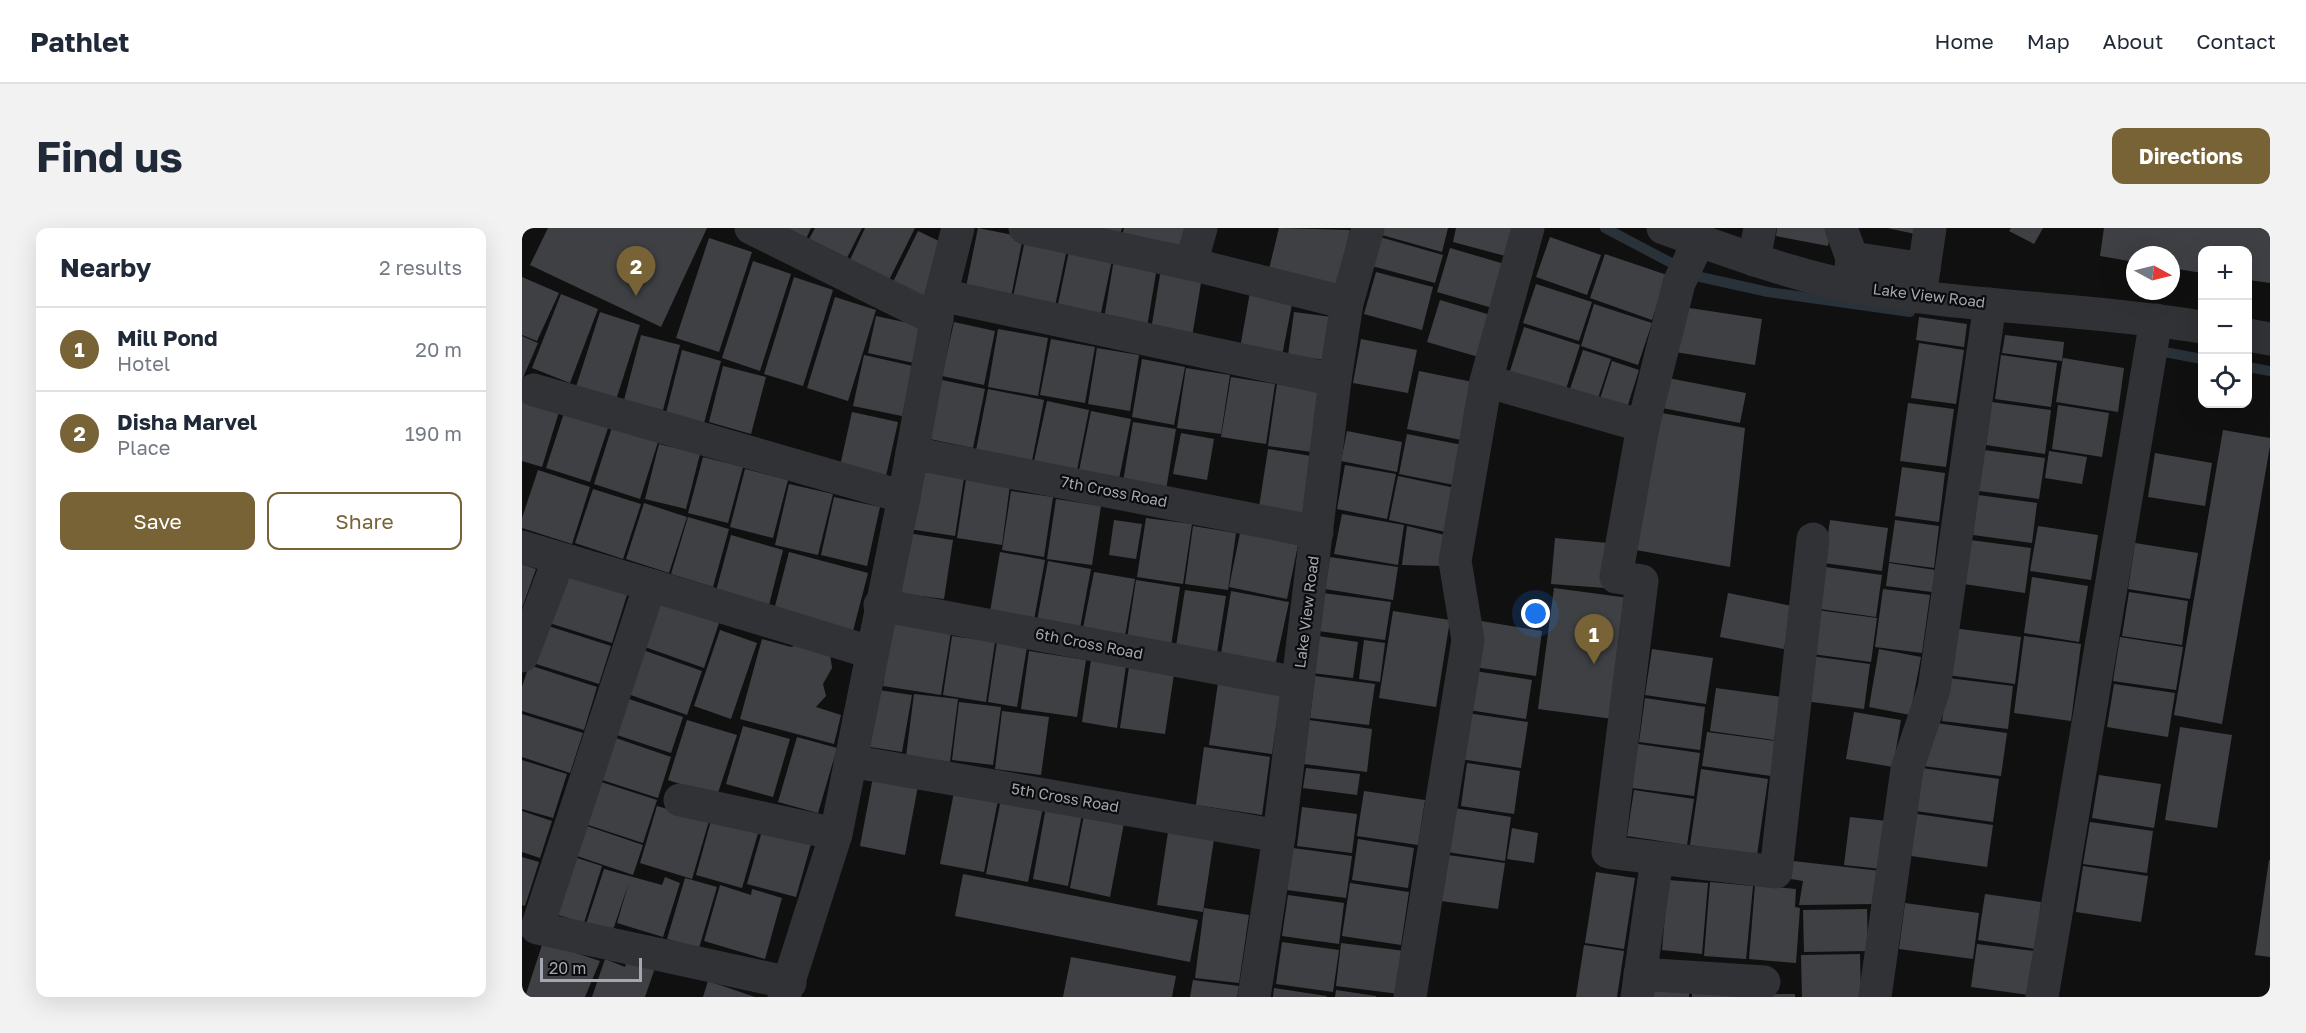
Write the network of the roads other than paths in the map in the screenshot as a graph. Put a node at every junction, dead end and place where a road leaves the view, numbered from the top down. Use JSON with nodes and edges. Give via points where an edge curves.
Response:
{"nodes":[{"id":1,"x":750,"y":228,"type":"edge"},
{"id":2,"x":958,"y":228,"type":"edge"},
{"id":3,"x":1025,"y":228,"type":"edge"},
{"id":4,"x":1201,"y":228,"type":"edge"},
{"id":5,"x":1368,"y":228,"type":"edge"},
{"id":6,"x":1528,"y":228,"type":"edge"},
{"id":7,"x":1663,"y":228,"type":"edge"},
{"id":8,"x":1760,"y":228,"type":"edge"},
{"id":9,"x":1930,"y":228,"type":"edge"},
{"id":10,"x":1696,"y":246,"type":"junction"},
{"id":11,"x":1847,"y":257,"type":"edge"},
{"id":12,"x":1754,"y":260,"type":"junction"},
{"id":13,"x":1191,"y":264,"type":"junction"},
{"id":14,"x":1922,"y":283,"type":"junction"},
{"id":15,"x":1347,"y":303,"type":"junction"},
{"id":16,"x":1990,"y":304,"type":"junction"},
{"id":17,"x":939,"y":308,"type":"junction"},
{"id":18,"x":2156,"y":320,"type":"junction"},
{"id":19,"x":2198,"y":326,"type":"edge"},
{"id":20,"x":2252,"y":336,"type":"edge"},
{"id":21,"x":2270,"y":339,"type":"edge"},
{"id":22,"x":1335,"y":381,"type":"junction"},
{"id":23,"x":1486,"y":381,"type":"junction"},
{"id":24,"x":534,"y":390,"type":"dead end"},
{"id":25,"x":1643,"y":426,"type":"junction"},
{"id":26,"x":912,"y":453,"type":"junction"},
{"id":27,"x":904,"y":497,"type":"junction"},
{"id":28,"x":1317,"y":532,"type":"junction"},
{"id":29,"x":1813,"y":539,"type":"dead end"},
{"id":30,"x":522,"y":547,"type":"edge"},
{"id":31,"x":559,"y":559,"type":"junction"},
{"id":32,"x":650,"y":585,"type":"junction"},
{"id":33,"x":880,"y":605,"type":"junction"},
{"id":34,"x":870,"y":652,"type":"junction"},
{"id":35,"x":522,"y":656,"type":"edge"},
{"id":36,"x":1298,"y":683,"type":"junction"},
{"id":37,"x":850,"y":761,"type":"junction"},
{"id":38,"x":680,"y":800,"type":"dead end"},
{"id":39,"x":836,"y":834,"type":"junction"},
{"id":40,"x":1280,"y":836,"type":"junction"},
{"id":41,"x":1657,"y":859,"type":"junction"},
{"id":42,"x":529,"y":926,"type":"edge"},
{"id":43,"x":1764,"y":982,"type":"dead end"},
{"id":44,"x":1638,"y":985,"type":"edge"},
{"id":45,"x":787,"y":990,"type":"edge"},
{"id":46,"x":1254,"y":997,"type":"edge"},
{"id":47,"x":1410,"y":997,"type":"edge"},
{"id":48,"x":1875,"y":997,"type":"edge"},
{"id":49,"x":2042,"y":997,"type":"edge"}],
"edges":[{"from":1,"to":17,"type":"street"},
{"from":2,"to":17,"type":"street"},
{"from":3,"to":13,"type":"street"},
{"from":4,"to":13,"type":"street"},
{"from":5,"to":15,"type":"street","name":"Lake View Road"},
{"from":6,"to":23,"type":"street"},
{"from":7,"to":10,"type":"street"},
{"from":8,"to":12,"type":"street"},
{"from":9,"to":14,"type":"street"},
{"from":10,"to":12,"type":"street"},
{"from":10,"to":25,"type":"street","via":[[1679,283]]},
{"from":11,"to":12,"type":"street"},
{"from":11,"to":14,"type":"street","name":"Lake View Road"},
{"from":13,"to":15,"type":"street"},
{"from":14,"to":16,"type":"street","name":"Lake View Road"},
{"from":15,"to":22,"type":"street","name":"Lake View Road"},
{"from":16,"to":18,"type":"street","name":"Lake View Road"},
{"from":16,"to":48,"type":"street","via":[[1934,689],[1907,769]]},
{"from":17,"to":22,"type":"street"},
{"from":17,"to":26,"type":"street"},
{"from":18,"to":19,"type":"street","name":"Lake View Road"},
{"from":18,"to":49,"type":"street"},
{"from":20,"to":21,"type":"street"},
{"from":22,"to":28,"type":"street","name":"Lake View Road"},
{"from":23,"to":25,"type":"street"},
{"from":23,"to":47,"type":"street","via":[[1455,561],[1468,640]]},
{"from":24,"to":27,"type":"street"},
{"from":25,"to":41,"type":"street","via":[[1616,577],[1642,581],[1608,852]]},
{"from":26,"to":27,"type":"street"},
{"from":26,"to":28,"type":"street","name":"7th Cross Road"},
{"from":27,"to":33,"type":"street"},
{"from":28,"to":36,"type":"street","name":"Lake View Road"},
{"from":29,"to":41,"type":"street","via":[[1776,872]]},
{"from":30,"to":31,"type":"street"},
{"from":31,"to":32,"type":"street"},
{"from":31,"to":35,"type":"street"},
{"from":32,"to":34,"type":"street"},
{"from":32,"to":42,"type":"street"},
{"from":33,"to":34,"type":"street"},
{"from":33,"to":36,"type":"street","name":"6th Cross Road"},
{"from":34,"to":37,"type":"street"},
{"from":36,"to":40,"type":"street","name":"Lake View Road"},
{"from":37,"to":39,"type":"street"},
{"from":37,"to":40,"type":"street","name":"5th Cross Road"},
{"from":38,"to":39,"type":"street"},
{"from":39,"to":45,"type":"street"},
{"from":40,"to":46,"type":"street","name":"Lake View Road"},
{"from":41,"to":44,"type":"street"},
{"from":42,"to":45,"type":"street"},
{"from":43,"to":44,"type":"street"}]}
